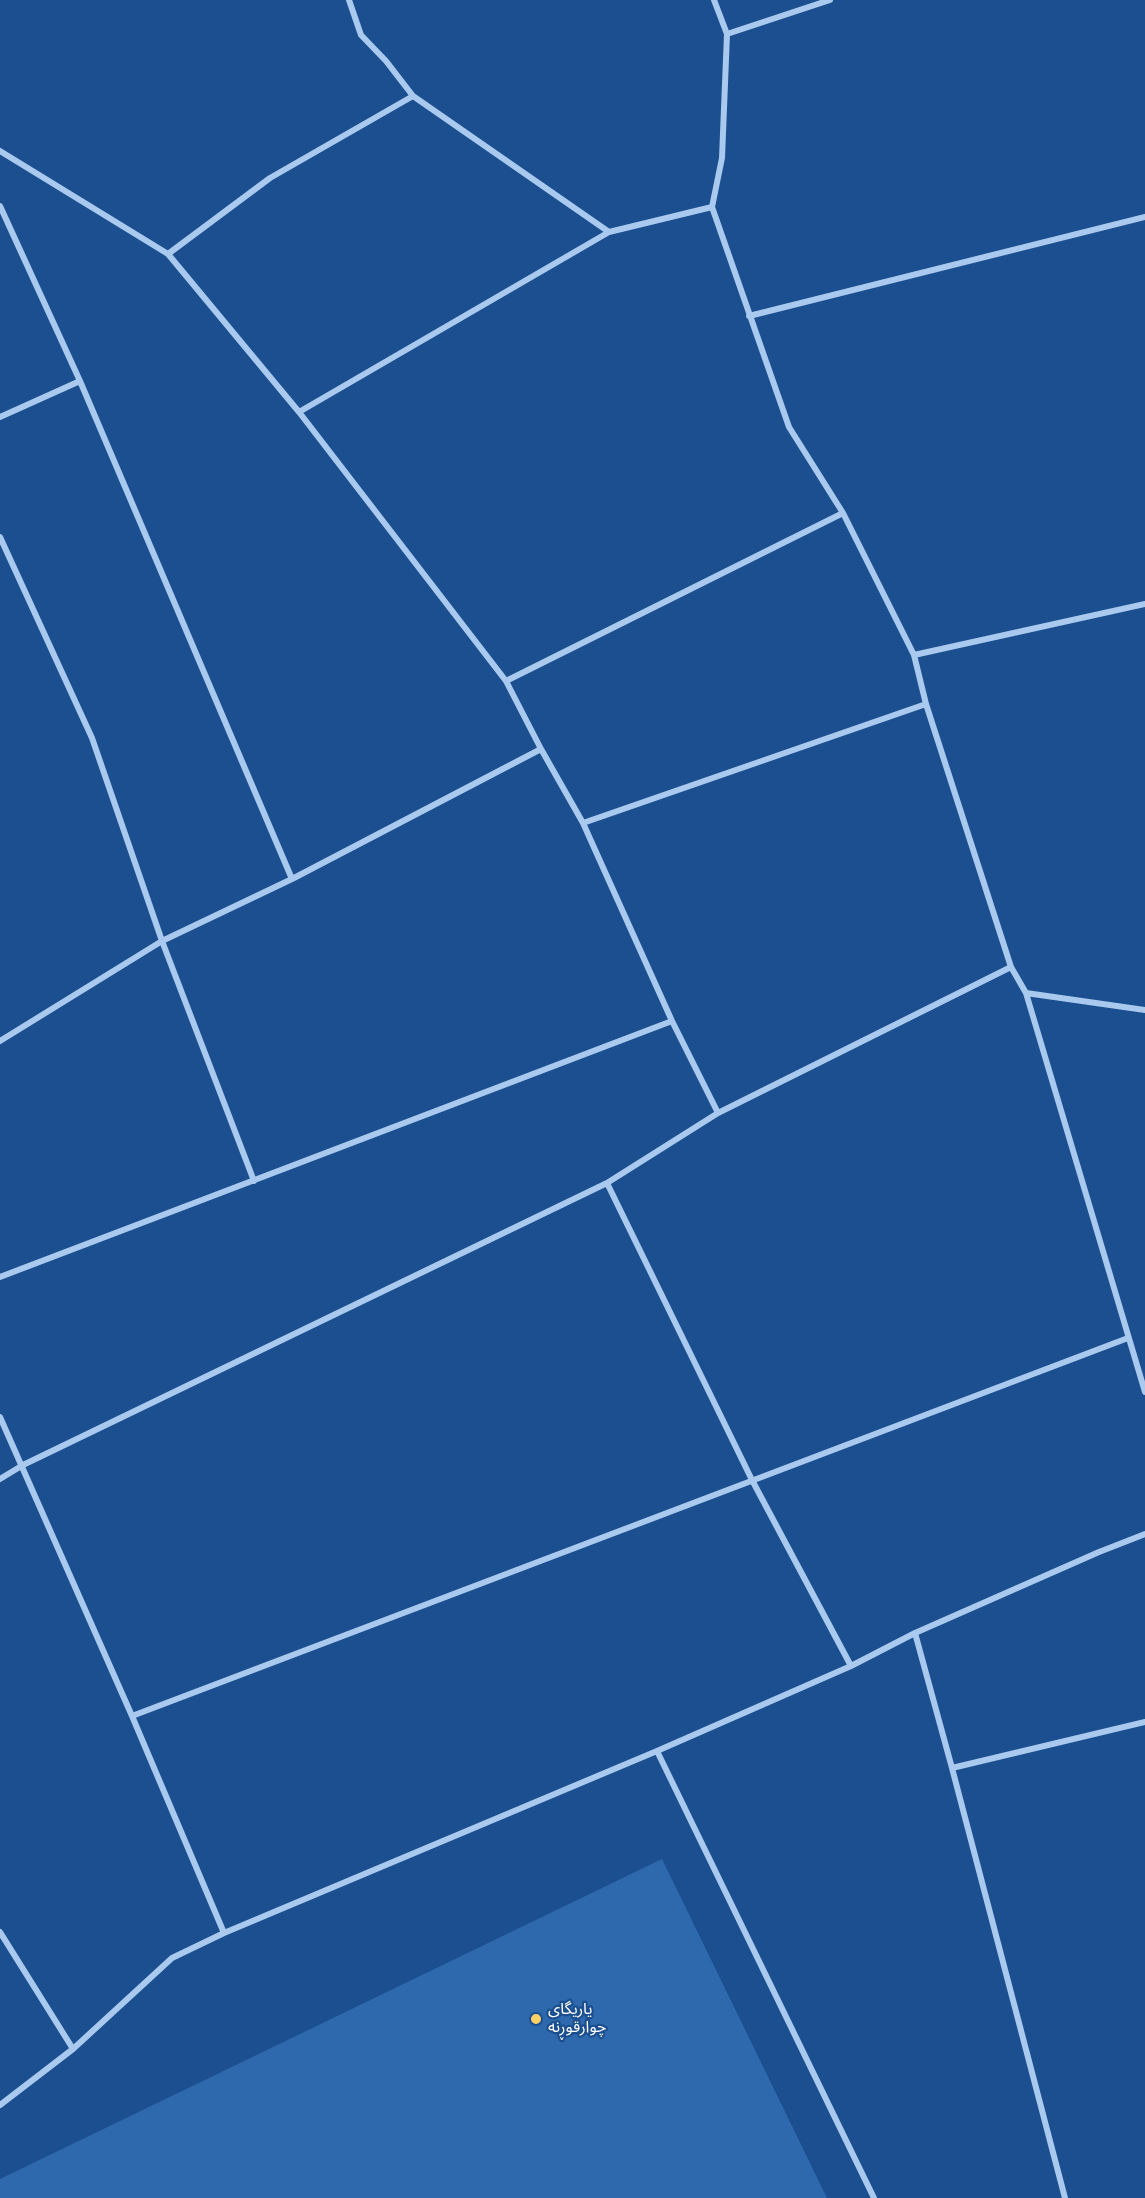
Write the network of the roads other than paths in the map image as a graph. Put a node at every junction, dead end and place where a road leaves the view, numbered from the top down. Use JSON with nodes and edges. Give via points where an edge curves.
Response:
{"nodes":[{"id":1,"x":349,"y":0,"type":"edge"},
{"id":2,"x":714,"y":0,"type":"edge"},
{"id":3,"x":830,"y":0,"type":"edge"},
{"id":4,"x":727,"y":34,"type":"junction"},
{"id":5,"x":413,"y":96,"type":"junction"},
{"id":6,"x":0,"y":151,"type":"edge"},
{"id":7,"x":0,"y":206,"type":"edge"},
{"id":8,"x":712,"y":207,"type":"junction"},
{"id":9,"x":1145,"y":218,"type":"edge"},
{"id":10,"x":609,"y":232,"type":"junction"},
{"id":11,"x":168,"y":254,"type":"junction"},
{"id":12,"x":749,"y":316,"type":"junction"},
{"id":13,"x":80,"y":381,"type":"junction"},
{"id":14,"x":299,"y":412,"type":"junction"},
{"id":15,"x":0,"y":417,"type":"edge"},
{"id":16,"x":843,"y":513,"type":"junction"},
{"id":17,"x":0,"y":537,"type":"edge"},
{"id":18,"x":1145,"y":604,"type":"edge"},
{"id":19,"x":914,"y":654,"type":"junction"},
{"id":20,"x":506,"y":681,"type":"junction"},
{"id":21,"x":926,"y":704,"type":"junction"},
{"id":22,"x":541,"y":749,"type":"junction"},
{"id":23,"x":583,"y":823,"type":"junction"},
{"id":24,"x":292,"y":879,"type":"junction"},
{"id":25,"x":162,"y":941,"type":"junction"},
{"id":26,"x":1011,"y":967,"type":"junction"},
{"id":27,"x":1026,"y":993,"type":"junction"},
{"id":28,"x":1145,"y":1010,"type":"edge"},
{"id":29,"x":672,"y":1021,"type":"junction"},
{"id":30,"x":0,"y":1041,"type":"edge"},
{"id":31,"x":718,"y":1113,"type":"junction"},
{"id":32,"x":254,"y":1181,"type":"junction"},
{"id":33,"x":607,"y":1183,"type":"junction"},
{"id":34,"x":0,"y":1277,"type":"edge"},
{"id":35,"x":1128,"y":1338,"type":"junction"},
{"id":36,"x":1145,"y":1392,"type":"edge"},
{"id":37,"x":0,"y":1417,"type":"edge"},
{"id":38,"x":23,"y":1465,"type":"junction"},
{"id":39,"x":0,"y":1479,"type":"edge"},
{"id":40,"x":752,"y":1480,"type":"junction"},
{"id":41,"x":1145,"y":1534,"type":"edge"},
{"id":42,"x":915,"y":1633,"type":"junction"},
{"id":43,"x":851,"y":1666,"type":"junction"},
{"id":44,"x":132,"y":1716,"type":"junction"},
{"id":45,"x":1145,"y":1722,"type":"edge"},
{"id":46,"x":657,"y":1751,"type":"junction"},
{"id":47,"x":952,"y":1768,"type":"junction"},
{"id":48,"x":0,"y":1932,"type":"edge"},
{"id":49,"x":224,"y":1933,"type":"junction"},
{"id":50,"x":72,"y":2049,"type":"junction"},
{"id":51,"x":0,"y":2105,"type":"edge"},
{"id":52,"x":874,"y":2198,"type":"edge"},
{"id":53,"x":1065,"y":2198,"type":"edge"}],
"edges":[{"from":1,"to":5,"type":"street","via":[[362,35]]},
{"from":2,"to":4,"type":"street"},
{"from":3,"to":4,"type":"street"},
{"from":4,"to":8,"type":"street","via":[[722,158]]},
{"from":5,"to":10,"type":"street"},
{"from":5,"to":11,"type":"street","via":[[270,178]]},
{"from":6,"to":11,"type":"street"},
{"from":7,"to":13,"type":"street"},
{"from":8,"to":10,"type":"street"},
{"from":8,"to":12,"type":"street"},
{"from":9,"to":12,"type":"street"},
{"from":10,"to":14,"type":"street"},
{"from":11,"to":14,"type":"street"},
{"from":12,"to":16,"type":"street","via":[[789,427]]},
{"from":13,"to":15,"type":"street"},
{"from":13,"to":24,"type":"street"},
{"from":14,"to":20,"type":"street"},
{"from":16,"to":19,"type":"street"},
{"from":16,"to":20,"type":"street"},
{"from":17,"to":25,"type":"street","via":[[92,738]]},
{"from":18,"to":19,"type":"street"},
{"from":19,"to":21,"type":"street"},
{"from":20,"to":22,"type":"street"},
{"from":21,"to":23,"type":"street"},
{"from":21,"to":26,"type":"street"},
{"from":22,"to":23,"type":"street"},
{"from":22,"to":24,"type":"street"},
{"from":23,"to":29,"type":"street"},
{"from":24,"to":25,"type":"street"},
{"from":25,"to":30,"type":"street"},
{"from":25,"to":32,"type":"street"},
{"from":26,"to":27,"type":"street"},
{"from":26,"to":31,"type":"street"},
{"from":27,"to":28,"type":"street"},
{"from":27,"to":35,"type":"street"},
{"from":29,"to":31,"type":"street"},
{"from":29,"to":32,"type":"street"},
{"from":31,"to":33,"type":"street"},
{"from":32,"to":34,"type":"street"},
{"from":33,"to":38,"type":"street"},
{"from":33,"to":40,"type":"street"},
{"from":35,"to":36,"type":"street"},
{"from":35,"to":40,"type":"street"},
{"from":37,"to":38,"type":"street"},
{"from":38,"to":39,"type":"street"},
{"from":38,"to":44,"type":"street"},
{"from":40,"to":43,"type":"street"},
{"from":40,"to":44,"type":"street"},
{"from":41,"to":42,"type":"street"},
{"from":42,"to":43,"type":"street"},
{"from":42,"to":47,"type":"street"},
{"from":43,"to":46,"type":"street"},
{"from":44,"to":49,"type":"street"},
{"from":45,"to":47,"type":"street"},
{"from":46,"to":49,"type":"street"},
{"from":46,"to":52,"type":"street"},
{"from":47,"to":53,"type":"street"},
{"from":48,"to":50,"type":"street"},
{"from":49,"to":50,"type":"street","via":[[172,1958]]},
{"from":50,"to":51,"type":"street"}]}
